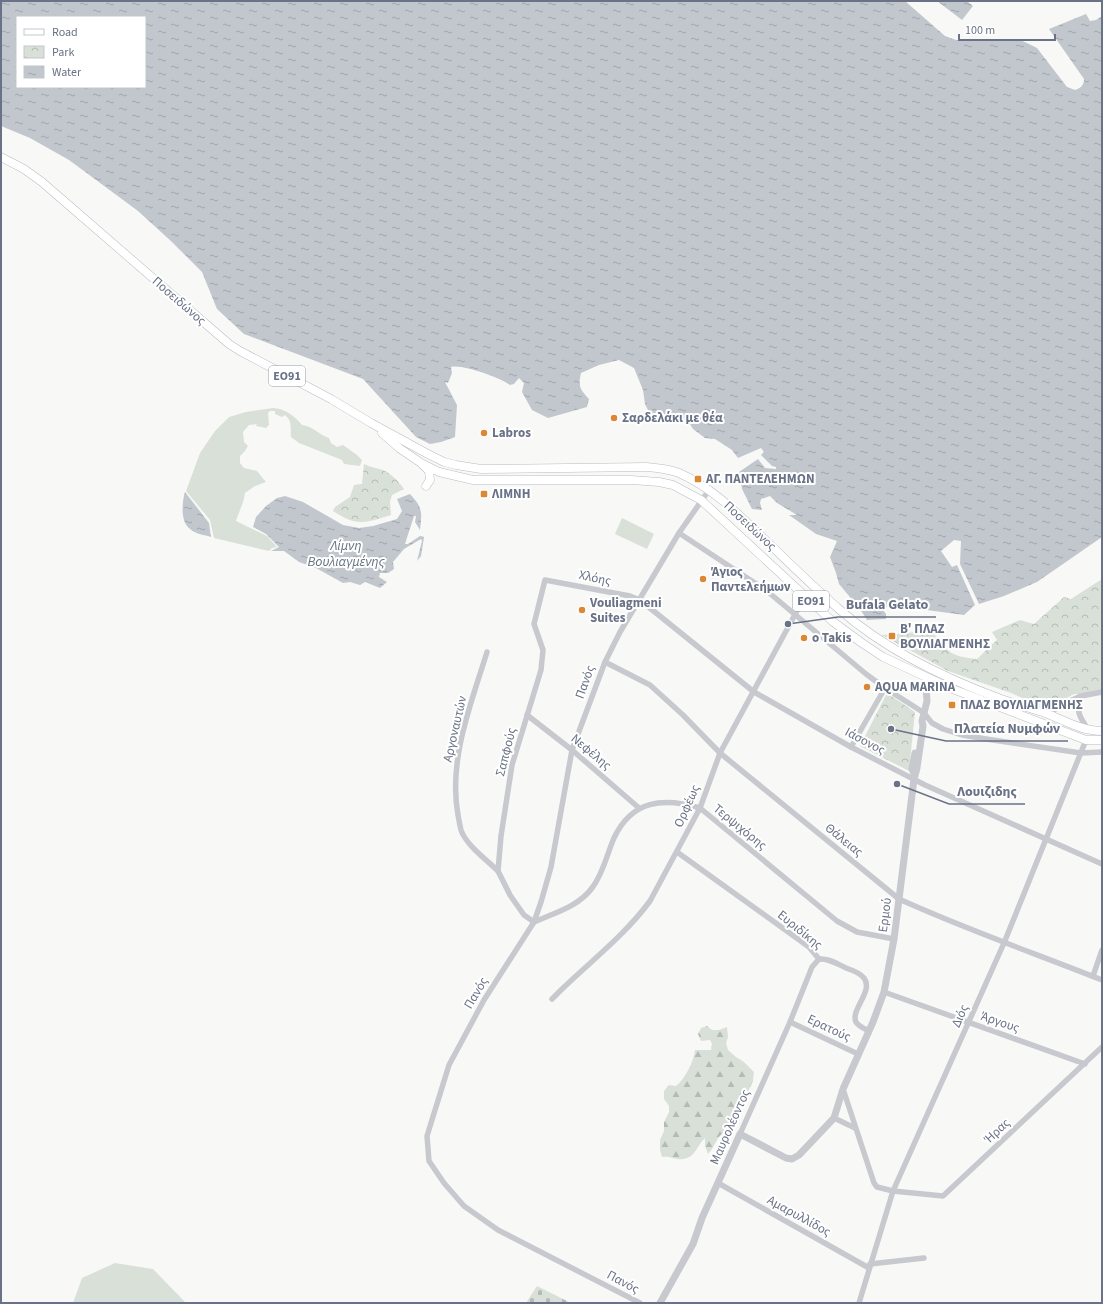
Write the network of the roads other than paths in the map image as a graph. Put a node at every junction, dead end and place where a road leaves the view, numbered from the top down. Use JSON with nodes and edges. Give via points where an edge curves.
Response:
{"nodes":[{"id":1,"x":1,"y":157,"type":"edge"},
{"id":2,"x":371,"y":423,"type":"junction"},
{"id":3,"x":421,"y":463,"type":"junction"},
{"id":4,"x":456,"y":465,"type":"junction"},
{"id":5,"x":451,"y":475,"type":"junction"},
{"id":6,"x":426,"y":486,"type":"dead end"},
{"id":7,"x":709,"y":490,"type":"junction"},
{"id":8,"x":701,"y":500,"type":"junction"},
{"id":9,"x":679,"y":533,"type":"junction"},
{"id":10,"x":545,"y":580,"type":"joint"},
{"id":11,"x":805,"y":596,"type":"junction"},
{"id":12,"x":640,"y":600,"type":"junction"},
{"id":13,"x":796,"y":614,"type":"junction"},
{"id":14,"x":487,"y":652,"type":"dead end"},
{"id":15,"x":605,"y":662,"type":"junction"},
{"id":16,"x":940,"y":673,"type":"junction"},
{"id":17,"x":936,"y":682,"type":"junction"},
{"id":18,"x":885,"y":688,"type":"junction"},
{"id":19,"x":754,"y":692,"type":"junction"},
{"id":20,"x":1102,"y":692,"type":"edge"},
{"id":21,"x":1081,"y":696,"type":"junction"},
{"id":22,"x":924,"y":713,"type":"junction"},
{"id":23,"x":1046,"y":714,"type":"junction"},
{"id":24,"x":527,"y":715,"type":"junction"},
{"id":25,"x":1088,"y":729,"type":"junction"},
{"id":26,"x":1102,"y":732,"type":"edge"},
{"id":27,"x":1086,"y":740,"type":"junction"},
{"id":28,"x":1102,"y":740,"type":"edge"},
{"id":29,"x":851,"y":747,"type":"junction"},
{"id":30,"x":572,"y":750,"type":"junction"},
{"id":31,"x":1102,"y":752,"type":"edge"},
{"id":32,"x":720,"y":753,"type":"junction"},
{"id":33,"x":1081,"y":753,"type":"junction"},
{"id":34,"x":914,"y":777,"type":"junction"},
{"id":35,"x":639,"y":808,"type":"junction"},
{"id":36,"x":700,"y":808,"type":"junction"},
{"id":37,"x":1045,"y":839,"type":"junction"},
{"id":38,"x":677,"y":852,"type":"junction"},
{"id":39,"x":1102,"y":864,"type":"edge"},
{"id":40,"x":498,"y":871,"type":"junction"},
{"id":41,"x":899,"y":899,"type":"junction"},
{"id":42,"x":534,"y":922,"type":"junction"},
{"id":43,"x":894,"y":939,"type":"junction"},
{"id":44,"x":1004,"y":943,"type":"junction"},
{"id":45,"x":1102,"y":950,"type":"edge"},
{"id":46,"x":819,"y":959,"type":"junction"},
{"id":47,"x":1092,"y":976,"type":"junction"},
{"id":48,"x":1102,"y":980,"type":"edge"},
{"id":49,"x":884,"y":992,"type":"junction"},
{"id":50,"x":552,"y":999,"type":"dead end"},
{"id":51,"x":790,"y":1022,"type":"junction"},
{"id":52,"x":969,"y":1023,"type":"junction"},
{"id":53,"x":869,"y":1031,"type":"junction"},
{"id":54,"x":1102,"y":1047,"type":"edge"},
{"id":55,"x":858,"y":1054,"type":"junction"},
{"id":56,"x":1086,"y":1064,"type":"junction"},
{"id":57,"x":844,"y":1089,"type":"junction"},
{"id":58,"x":834,"y":1118,"type":"junction"},
{"id":59,"x":855,"y":1128,"type":"junction"},
{"id":60,"x":740,"y":1134,"type":"junction"},
{"id":61,"x":718,"y":1183,"type":"junction"},
{"id":62,"x":893,"y":1191,"type":"junction"},
{"id":63,"x":924,"y":1258,"type":"dead end"},
{"id":64,"x":870,"y":1266,"type":"junction"},
{"id":65,"x":640,"y":1303,"type":"edge"},
{"id":66,"x":660,"y":1303,"type":"edge"},
{"id":67,"x":859,"y":1303,"type":"edge"}],
"edges":[{"from":1,"to":2,"type":"main road","name":"Ποσειδώνος","number":"ΕΟ91","via":[[42,182],[225,341]]},
{"from":2,"to":3,"type":"main road","name":"Ποσειδώνος","number":"ΕΟ91","via":[[399,448]]},
{"from":2,"to":4,"type":"main road","name":"Ποσειδώνος","number":"ΕΟ91","via":[[438,459]]},
{"from":3,"to":5,"type":"main road","name":"Ποσειδώνος","number":"ΕΟ91"},
{"from":3,"to":6,"type":"main road","via":[[430,474]]},
{"from":4,"to":5,"type":"main road"},
{"from":4,"to":7,"type":"main road","name":"Ποσειδώνος","number":"ΕΟ91","via":[[481,469],[646,467],[678,473]]},
{"from":5,"to":8,"type":"main road","name":"Ποσειδώνος","number":"ΕΟ91","via":[[482,481],[646,480],[673,485]]},
{"from":7,"to":8,"type":"street"},
{"from":7,"to":16,"type":"main road","name":"Ποσειδώνος","number":"ΕΟ91","via":[[855,622],[905,656]]},
{"from":8,"to":9,"type":"street"},
{"from":8,"to":11,"type":"main road","name":"Ποσειδώνος","number":"ΕΟ91"},
{"from":9,"to":12,"type":"street"},
{"from":9,"to":13,"type":"street","via":[[767,591]]},
{"from":10,"to":12,"type":"street","name":"Χλόης"},
{"from":10,"to":24,"type":"street","name":"Σαπφούς","via":[[534,624],[543,650],[541,670]]},
{"from":11,"to":13,"type":"street","name":"Ορφέως"},
{"from":11,"to":17,"type":"main road","name":"Ποσειδώνος","number":"ΕΟ91","via":[[847,633],[883,658]]},
{"from":12,"to":15,"type":"street","name":"Πανός"},
{"from":12,"to":19,"type":"street","name":"Ιάσονος"},
{"from":13,"to":18,"type":"street"},
{"from":13,"to":19,"type":"street","name":"Ορφέως"},
{"from":14,"to":40,"type":"street","name":"Αργοναυτών","via":[[457,759],[455,798],[461,831],[471,845]]},
{"from":15,"to":30,"type":"street","name":"Πανός"},
{"from":15,"to":32,"type":"street","name":"Θάλειας","via":[[650,685]]},
{"from":16,"to":17,"type":"street","name":"Ερμού"},
{"from":16,"to":23,"type":"main road","name":"Ποσειδώνος","number":"ΕΟ91"},
{"from":17,"to":22,"type":"street","name":"Ερμού","via":[[926,697]]},
{"from":17,"to":27,"type":"main road","name":"Ποσειδώνος","number":"ΕΟ91"},
{"from":18,"to":22,"type":"street"},
{"from":18,"to":29,"type":"street"},
{"from":19,"to":29,"type":"street","name":"Ιάσονος"},
{"from":19,"to":32,"type":"street","name":"Ορφέως"},
{"from":20,"to":21,"type":"street"},
{"from":21,"to":23,"type":"street"},
{"from":21,"to":25,"type":"street","via":[[1078,714]]},
{"from":22,"to":33,"type":"street","via":[[932,723],[962,735]]},
{"from":22,"to":34,"type":"street","name":"Ερμού"},
{"from":23,"to":25,"type":"main road","name":"Ποσειδώνος","number":"ΕΟ91"},
{"from":24,"to":30,"type":"street","name":"Νεφέλης"},
{"from":24,"to":40,"type":"street","name":"Σαπφούς","via":[[512,765],[500,836]]},
{"from":25,"to":26,"type":"main road","name":"Ποσειδώνος","number":"ΕΟ91"},
{"from":27,"to":28,"type":"main road","name":"Ποσειδώνος","number":"ΕΟ91"},
{"from":27,"to":33,"type":"street","name":"Διός"},
{"from":29,"to":34,"type":"street","name":"Ιάσονος"},
{"from":30,"to":35,"type":"street","name":"Νεφέλης"},
{"from":30,"to":42,"type":"street","name":"Πανός","via":[[551,867]]},
{"from":31,"to":33,"type":"street"},
{"from":32,"to":36,"type":"street","name":"Ορφέως"},
{"from":32,"to":41,"type":"street","name":"Θάλειας"},
{"from":33,"to":37,"type":"street","name":"Διός"},
{"from":34,"to":37,"type":"street","name":"Ιάσονος"},
{"from":34,"to":41,"type":"street","name":"Ερμού"},
{"from":35,"to":36,"type":"street","name":"Τερψιχόρης","via":[[667,801]]},
{"from":35,"to":42,"type":"street","name":"Τερψιχόρης","via":[[624,822],[614,838],[592,889],[573,905]]},
{"from":36,"to":38,"type":"street","name":"Ορφέως"},
{"from":36,"to":43,"type":"street","name":"Τερψιχόρης","via":[[837,921],[857,932]]},
{"from":37,"to":39,"type":"street","name":"Ιάσονος"},
{"from":37,"to":44,"type":"street","name":"Διός"},
{"from":38,"to":46,"type":"street","name":"Ευριδίκης","via":[[809,948]]},
{"from":38,"to":50,"type":"street","name":"Ορφέως","via":[[640,915]]},
{"from":40,"to":42,"type":"street","name":"Σαπφούς","via":[[520,910]]},
{"from":41,"to":43,"type":"street","name":"Ερμού"},
{"from":41,"to":44,"type":"street","name":"Θάλειας"},
{"from":42,"to":65,"type":"street","name":"Πανός","via":[[484,1000],[449,1065],[427,1136],[429,1161],[464,1206],[498,1230]]},
{"from":43,"to":49,"type":"street","name":"Ερμού"},
{"from":44,"to":47,"type":"street","name":"Θάλειας"},
{"from":44,"to":52,"type":"street","name":"Διός"},
{"from":45,"to":47,"type":"street"},
{"from":46,"to":51,"type":"street","name":"Μαυρολέοντος","via":[[812,967]]},
{"from":46,"to":53,"type":"street","name":"Ευριδίκης","via":[[830,960],[864,978],[866,988],[855,1015],[857,1024]]},
{"from":47,"to":48,"type":"street","name":"Θάλειας"},
{"from":49,"to":52,"type":"street","name":"Άργους"},
{"from":49,"to":53,"type":"street","name":"Ερμού"},
{"from":51,"to":55,"type":"street","name":"Ερατούς"},
{"from":51,"to":60,"type":"street","name":"Μαυρολέοντος"},
{"from":52,"to":56,"type":"street","name":"Άργους"},
{"from":52,"to":62,"type":"street","name":"Διός"},
{"from":53,"to":55,"type":"street","name":"Ερμού"},
{"from":54,"to":56,"type":"street","name":"Ήρας"},
{"from":55,"to":57,"type":"street","name":"Ερμού"},
{"from":56,"to":62,"type":"street","name":"Ήρας","via":[[943,1196]]},
{"from":57,"to":58,"type":"street","name":"Ερμού"},
{"from":57,"to":59,"type":"street","name":"Ήρας"},
{"from":58,"to":59,"type":"street"},
{"from":58,"to":60,"type":"street","via":[[799,1155],[792,1159]]},
{"from":59,"to":62,"type":"street","name":"Ήρας","via":[[874,1183],[877,1187]]},
{"from":60,"to":61,"type":"street","name":"Μαυρολέοντος"},
{"from":61,"to":64,"type":"street","name":"Αμαρυλλίδος"},
{"from":61,"to":66,"type":"street","name":"Μαυρολέοντος","via":[[693,1244]]},
{"from":62,"to":64,"type":"street","name":"Διός"},
{"from":63,"to":64,"type":"street"},
{"from":64,"to":67,"type":"street","name":"Διός"}]}
